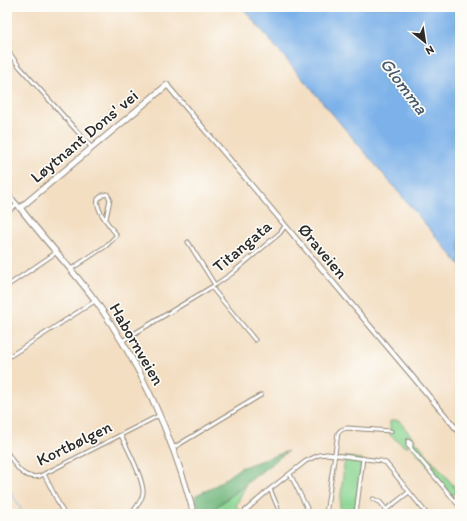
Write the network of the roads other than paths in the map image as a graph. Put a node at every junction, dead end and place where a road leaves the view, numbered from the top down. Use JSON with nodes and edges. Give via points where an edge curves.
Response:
{"nodes":[{"id":1,"x":7,"y":50,"type":"edge"},
{"id":2,"x":167,"y":85,"type":"joint"},
{"id":3,"x":92,"y":148,"type":"junction"},
{"id":4,"x":7,"y":193,"type":"edge"},
{"id":5,"x":18,"y":206,"type":"junction"},
{"id":6,"x":7,"y":213,"type":"edge"},
{"id":7,"x":106,"y":219,"type":"junction"},
{"id":8,"x":285,"y":226,"type":"junction"},
{"id":9,"x":188,"y":242,"type":"dead end"},
{"id":10,"x":57,"y":252,"type":"junction"},
{"id":11,"x":71,"y":269,"type":"junction"},
{"id":12,"x":7,"y":286,"type":"edge"},
{"id":13,"x":214,"y":286,"type":"junction"},
{"id":14,"x":95,"y":301,"type":"junction"},
{"id":15,"x":255,"y":340,"type":"dead end"},
{"id":16,"x":122,"y":341,"type":"junction"},
{"id":17,"x":7,"y":358,"type":"edge"},
{"id":18,"x":261,"y":395,"type":"dead end"},
{"id":19,"x":160,"y":416,"type":"junction"},
{"id":20,"x":391,"y":432,"type":"dead end"},
{"id":21,"x":460,"y":433,"type":"edge"},
{"id":22,"x":121,"y":435,"type":"junction"},
{"id":23,"x":173,"y":448,"type":"junction"},
{"id":24,"x":411,"y":448,"type":"dead end"},
{"id":25,"x":7,"y":452,"type":"edge"},
{"id":26,"x":334,"y":454,"type":"junction"},
{"id":27,"x":363,"y":458,"type":"junction"},
{"id":28,"x":44,"y":474,"type":"junction"},
{"id":29,"x":290,"y":474,"type":"junction"},
{"id":30,"x":270,"y":489,"type":"junction"},
{"id":31,"x":410,"y":492,"type":"junction"},
{"id":32,"x":374,"y":499,"type":"dead end"},
{"id":33,"x":460,"y":507,"type":"edge"},
{"id":34,"x":278,"y":508,"type":"dead end"},
{"id":35,"x":307,"y":508,"type":"dead end"},
{"id":36,"x":387,"y":510,"type":"junction"},
{"id":37,"x":246,"y":511,"type":"dead end"},
{"id":38,"x":64,"y":514,"type":"edge"},
{"id":39,"x":131,"y":514,"type":"edge"},
{"id":40,"x":194,"y":514,"type":"edge"},
{"id":41,"x":326,"y":514,"type":"edge"},
{"id":42,"x":356,"y":514,"type":"edge"},
{"id":43,"x":390,"y":514,"type":"edge"},
{"id":44,"x":427,"y":514,"type":"edge"}],
"edges":[{"from":1,"to":3,"type":"street"},
{"from":2,"to":3,"type":"highway","name":"Løytnant Dons' vei"},
{"from":2,"to":8,"type":"street","name":"Øraveien"},
{"from":3,"to":5,"type":"highway","name":"Løytnant Dons' vei"},
{"from":4,"to":5,"type":"street"},
{"from":5,"to":6,"type":"street"},
{"from":5,"to":10,"type":"highway","name":"Habornveien"},
{"from":7,"to":7,"type":"street","via":[[99,210],[97,201],[107,194],[110,199]]},
{"from":7,"to":11,"type":"street","via":[[116,237]]},
{"from":8,"to":13,"type":"street","name":"Titangata","via":[[242,265]]},
{"from":8,"to":21,"type":"street","name":"Øraveien"},
{"from":9,"to":13,"type":"street","name":"Titangata"},
{"from":10,"to":11,"type":"highway","name":"Habornveien"},
{"from":10,"to":12,"type":"street"},
{"from":11,"to":14,"type":"highway","name":"Habornveien"},
{"from":13,"to":15,"type":"street","name":"Titangata"},
{"from":13,"to":16,"type":"street","name":"Titangata"},
{"from":14,"to":16,"type":"highway","name":"Habornveien"},
{"from":14,"to":17,"type":"street"},
{"from":16,"to":19,"type":"highway","name":"Habornveien"},
{"from":18,"to":23,"type":"street"},
{"from":19,"to":22,"type":"street","name":"Kortbølgen"},
{"from":19,"to":23,"type":"highway","name":"Habornveien"},
{"from":20,"to":26,"type":"street","via":[[347,428],[341,430],[338,433]]},
{"from":22,"to":28,"type":"street","name":"Kortbølgen"},
{"from":22,"to":39,"type":"street","via":[[138,473],[143,492],[140,503]]},
{"from":23,"to":40,"type":"highway","name":"Habornveien"},
{"from":24,"to":33,"type":"street"},
{"from":25,"to":28,"type":"street","name":"Kortbølgen","via":[[24,475],[36,477]]},
{"from":26,"to":27,"type":"street"},
{"from":26,"to":29,"type":"street","via":[[319,454],[312,457]]},
{"from":26,"to":41,"type":"street"},
{"from":27,"to":31,"type":"street","via":[[386,463]]},
{"from":27,"to":42,"type":"street"},
{"from":28,"to":38,"type":"street"},
{"from":29,"to":30,"type":"street"},
{"from":29,"to":35,"type":"street"},
{"from":30,"to":34,"type":"street"},
{"from":30,"to":37,"type":"street"},
{"from":31,"to":36,"type":"street"},
{"from":31,"to":44,"type":"street"},
{"from":32,"to":36,"type":"street"},
{"from":36,"to":43,"type":"street"}]}
